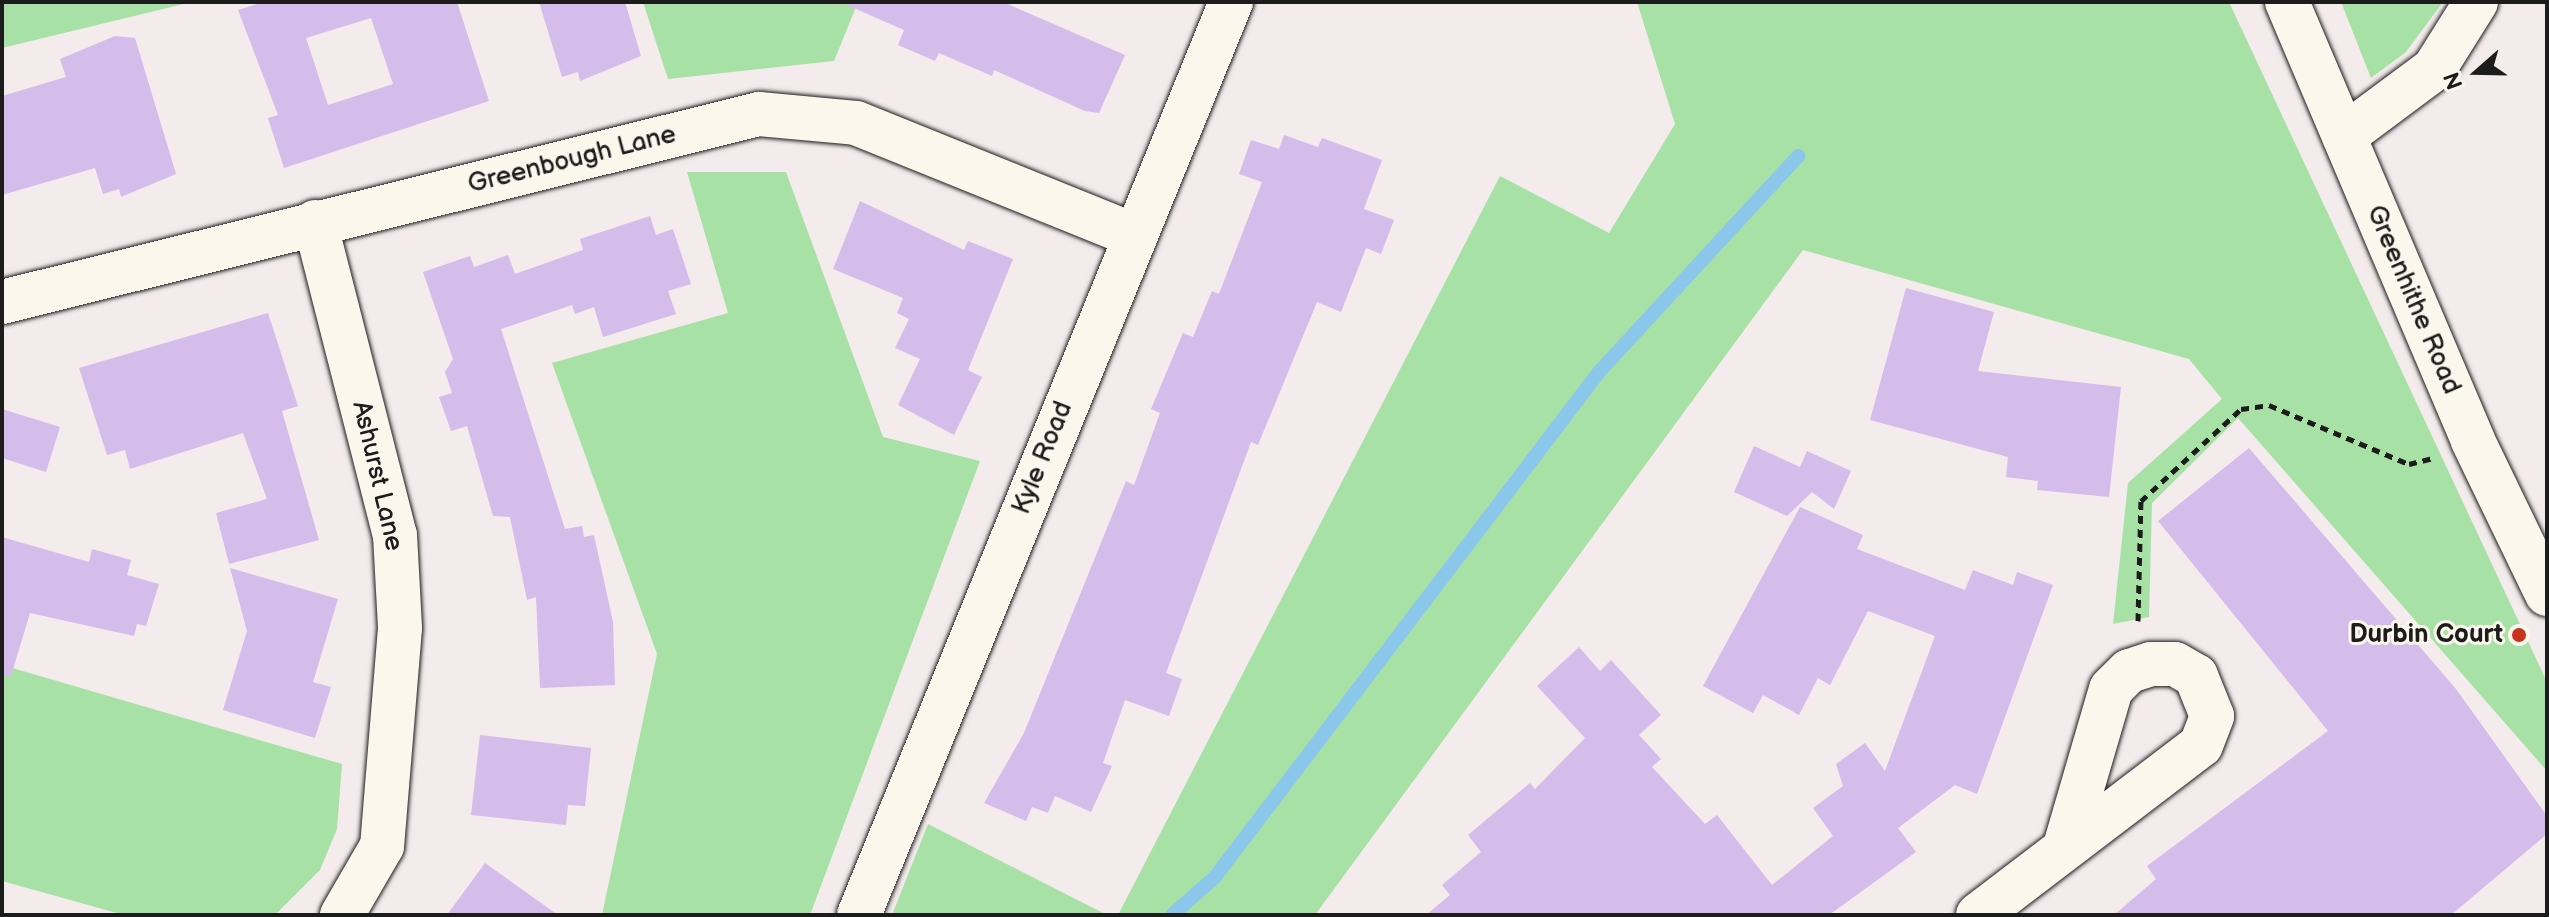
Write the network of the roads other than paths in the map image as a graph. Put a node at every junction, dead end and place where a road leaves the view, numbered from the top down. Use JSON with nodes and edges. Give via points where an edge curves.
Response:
{"nodes":[{"id":1,"x":1231,"y":2,"type":"edge"},
{"id":2,"x":2287,"y":2,"type":"edge"},
{"id":3,"x":2476,"y":2,"type":"edge"},
{"id":4,"x":2344,"y":136,"type":"junction"},
{"id":5,"x":315,"y":222,"type":"junction"},
{"id":6,"x":1133,"y":235,"type":"junction"},
{"id":7,"x":2,"y":302,"type":"edge"},
{"id":8,"x":2547,"y":594,"type":"edge"},
{"id":9,"x":2066,"y":843,"type":"dead end"},
{"id":10,"x":342,"y":915,"type":"edge"},
{"id":11,"x":859,"y":915,"type":"edge"},
{"id":12,"x":1978,"y":915,"type":"edge"}],
"edges":[{"from":1,"to":6,"type":"street","name":"Kyle Road"},
{"from":2,"to":4,"type":"street","name":"Greenhithe Road"},
{"from":3,"to":4,"type":"street","via":[[2434,69]]},
{"from":4,"to":8,"type":"street","name":"Greenhithe Road"},
{"from":5,"to":6,"type":"street","name":"Greenbough Lane","via":[[759,114],[856,123]]},
{"from":5,"to":7,"type":"street","name":"Greenbough Lane"},
{"from":5,"to":10,"type":"street","name":"Ashurst Lane","via":[[395,535],[400,628],[382,846]]},
{"from":6,"to":11,"type":"street","name":"Kyle Road"},
{"from":9,"to":12,"type":"street"}]}
